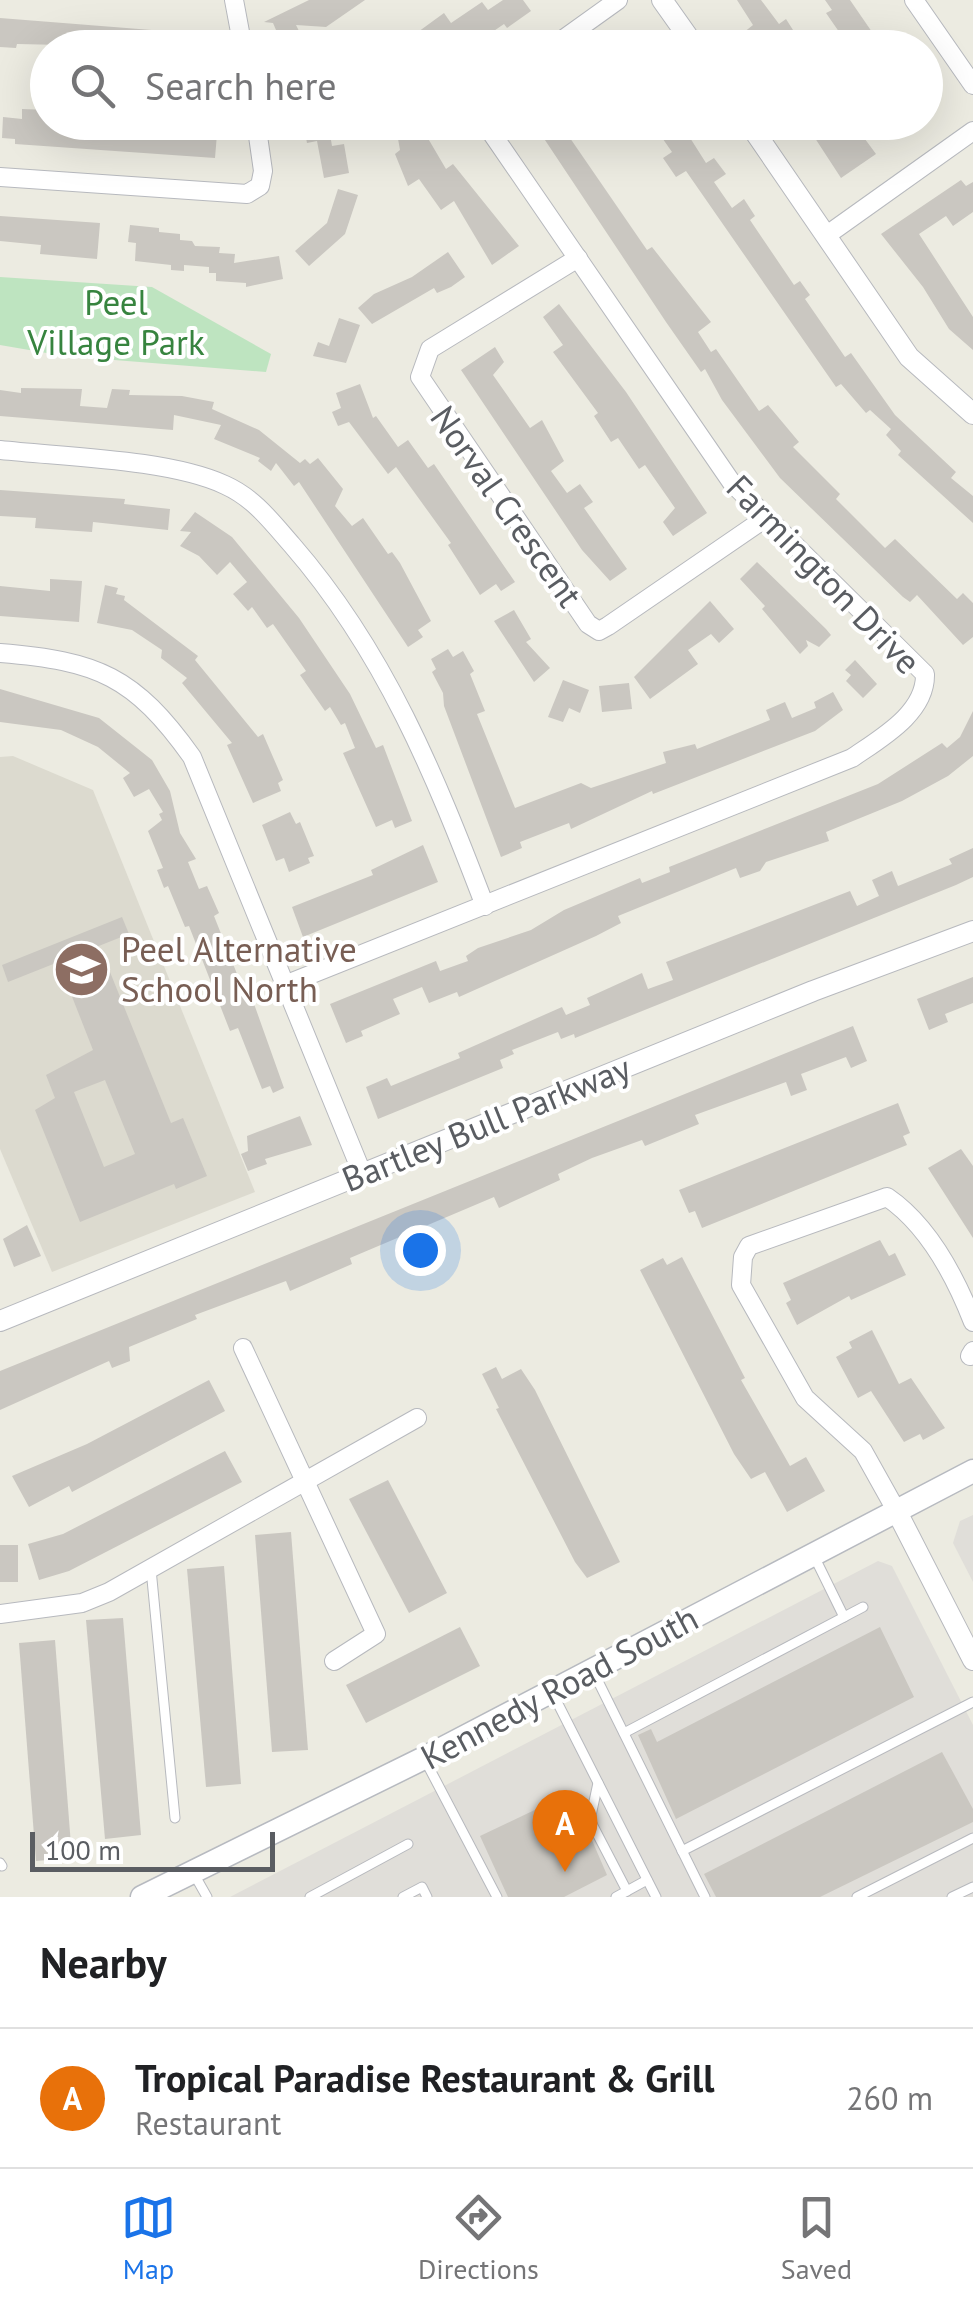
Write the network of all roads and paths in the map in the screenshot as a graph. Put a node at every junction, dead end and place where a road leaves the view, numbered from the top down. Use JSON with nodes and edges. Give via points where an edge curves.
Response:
{"nodes":[{"id":1,"x":234,"y":0,"type":"edge"},
{"id":2,"x":618,"y":0,"type":"edge"},
{"id":3,"x":662,"y":0,"type":"edge"},
{"id":4,"x":914,"y":0,"type":"edge"},
{"id":5,"x":239,"y":30,"type":"edge"},
{"id":6,"x":576,"y":30,"type":"edge"},
{"id":7,"x":683,"y":30,"type":"edge"},
{"id":8,"x":935,"y":30,"type":"edge"},
{"id":9,"x":943,"y":42,"type":"edge"},
{"id":10,"x":973,"y":85,"type":"edge"},
{"id":11,"x":973,"y":132,"type":"edge"},
{"id":12,"x":259,"y":140,"type":"edge"},
{"id":13,"x":496,"y":140,"type":"edge"},
{"id":14,"x":761,"y":140,"type":"edge"},
{"id":15,"x":0,"y":177,"type":"edge"},
{"id":16,"x":827,"y":235,"type":"junction"},
{"id":17,"x":578,"y":258,"type":"junction"},
{"id":18,"x":973,"y":414,"type":"edge"},
{"id":19,"x":0,"y":450,"type":"edge"},
{"id":20,"x":767,"y":517,"type":"junction"},
{"id":21,"x":0,"y":653,"type":"edge"},
{"id":22,"x":484,"y":906,"type":"junction"},
{"id":23,"x":973,"y":931,"type":"edge"},
{"id":24,"x":287,"y":984,"type":"junction"},
{"id":25,"x":362,"y":1173,"type":"junction"},
{"id":26,"x":0,"y":1321,"type":"edge"},
{"id":27,"x":973,"y":1322,"type":"edge"},
{"id":28,"x":243,"y":1348,"type":"dead end"},
{"id":29,"x":417,"y":1418,"type":"dead end"},
{"id":30,"x":973,"y":1472,"type":"edge"},
{"id":31,"x":306,"y":1480,"type":"junction"},
{"id":32,"x":896,"y":1510,"type":"junction"},
{"id":33,"x":812,"y":1553,"type":"junction"},
{"id":34,"x":150,"y":1566,"type":"junction"},
{"id":35,"x":862,"y":1607,"type":"dead end"},
{"id":36,"x":0,"y":1614,"type":"edge"},
{"id":37,"x":844,"y":1616,"type":"junction"},
{"id":38,"x":973,"y":1660,"type":"edge"},
{"id":39,"x":334,"y":1661,"type":"dead end"},
{"id":40,"x":592,"y":1669,"type":"junction"},
{"id":41,"x":551,"y":1691,"type":"junction"},
{"id":42,"x":973,"y":1702,"type":"edge"},
{"id":43,"x":624,"y":1733,"type":"junction"},
{"id":44,"x":424,"y":1758,"type":"junction"},
{"id":45,"x":598,"y":1783,"type":"junction"},
{"id":46,"x":176,"y":1818,"type":"dead end"},
{"id":47,"x":973,"y":1838,"type":"edge"},
{"id":48,"x":408,"y":1844,"type":"dead end"},
{"id":49,"x":682,"y":1850,"type":"junction"},
{"id":50,"x":193,"y":1872,"type":"junction"},
{"id":51,"x":647,"y":1880,"type":"junction"},
{"id":52,"x":973,"y":1886,"type":"edge"},
{"id":53,"x":627,"y":1891,"type":"junction"},
{"id":54,"x":142,"y":1897,"type":"edge"},
{"id":55,"x":208,"y":1897,"type":"edge"},
{"id":56,"x":310,"y":1897,"type":"edge"},
{"id":57,"x":403,"y":1897,"type":"edge"},
{"id":58,"x":427,"y":1897,"type":"edge"},
{"id":59,"x":496,"y":1897,"type":"edge"},
{"id":60,"x":616,"y":1897,"type":"edge"},
{"id":61,"x":656,"y":1897,"type":"edge"},
{"id":62,"x":705,"y":1897,"type":"edge"},
{"id":63,"x":857,"y":1897,"type":"edge"},
{"id":64,"x":952,"y":1897,"type":"edge"}],
"edges":[{"from":1,"to":5,"type":"street"},
{"from":2,"to":6,"type":"street"},
{"from":3,"to":7,"type":"street"},
{"from":4,"to":8,"type":"street"},
{"from":9,"to":10,"type":"street"},
{"from":11,"to":16,"type":"street"},
{"from":12,"to":15,"type":"street","via":[[264,171],[260,186],[247,194]]},
{"from":13,"to":17,"type":"street","name":"Farmington Drive"},
{"from":14,"to":16,"type":"street"},
{"from":16,"to":18,"type":"street","via":[[909,357]]},
{"from":17,"to":20,"type":"street","name":"Farmington Drive","via":[[732,483]]},
{"from":17,"to":20,"type":"street","name":"Norval Crescent","via":[[430,349],[420,377],[588,624],[599,631],[608,626]]},
{"from":19,"to":22,"type":"street","via":[[189,472],[250,498],[316,573],[388,677],[423,746]]},
{"from":20,"to":22,"type":"street","name":"Farmington Drive","via":[[926,674],[918,705],[852,758]]},
{"from":21,"to":24,"type":"street","via":[[60,658],[108,674],[158,710],[192,757]]},
{"from":22,"to":24,"type":"street","name":"Farmington Drive"},
{"from":23,"to":25,"type":"street","name":"Bartley Bull Parkway"},
{"from":24,"to":25,"type":"street"},
{"from":25,"to":26,"type":"street","name":"Bartley Bull Parkway"},
{"from":27,"to":32,"type":"street","via":[[912,1214],[887,1197],[749,1246],[742,1257],[742,1285],[805,1398],[863,1451]]},
{"from":28,"to":31,"type":"street"},
{"from":29,"to":31,"type":"street"},
{"from":30,"to":32,"type":"main road","name":"Kennedy Road South"},
{"from":31,"to":34,"type":"street"},
{"from":31,"to":39,"type":"street","via":[[376,1634]]},
{"from":32,"to":33,"type":"main road","name":"Kennedy Road South"},
{"from":32,"to":38,"type":"street"},
{"from":33,"to":37,"type":"lane"},
{"from":33,"to":40,"type":"main road","name":"Kennedy Road South"},
{"from":34,"to":36,"type":"street","via":[[82,1603]]},
{"from":34,"to":46,"type":"lane"},
{"from":35,"to":37,"type":"lane"},
{"from":37,"to":43,"type":"lane"},
{"from":40,"to":41,"type":"main road","name":"Kennedy Road South"},
{"from":40,"to":43,"type":"lane"},
{"from":41,"to":44,"type":"main road","name":"Kennedy Road South"},
{"from":41,"to":45,"type":"lane"},
{"from":42,"to":49,"type":"lane"},
{"from":43,"to":49,"type":"lane"},
{"from":44,"to":50,"type":"main road","name":"Kennedy Road South"},
{"from":44,"to":59,"type":"lane"},
{"from":45,"to":51,"type":"lane"},
{"from":45,"to":53,"type":"lane","via":[[590,1820]]},
{"from":47,"to":63,"type":"lane"},
{"from":48,"to":56,"type":"lane"},
{"from":49,"to":62,"type":"lane"},
{"from":50,"to":54,"type":"main road","name":"Kennedy Road South"},
{"from":50,"to":55,"type":"lane"},
{"from":51,"to":53,"type":"lane"},
{"from":51,"to":61,"type":"lane"},
{"from":52,"to":64,"type":"lane"},
{"from":53,"to":60,"type":"lane"},
{"from":57,"to":58,"type":"lane","via":[[422,1887]]}]}
